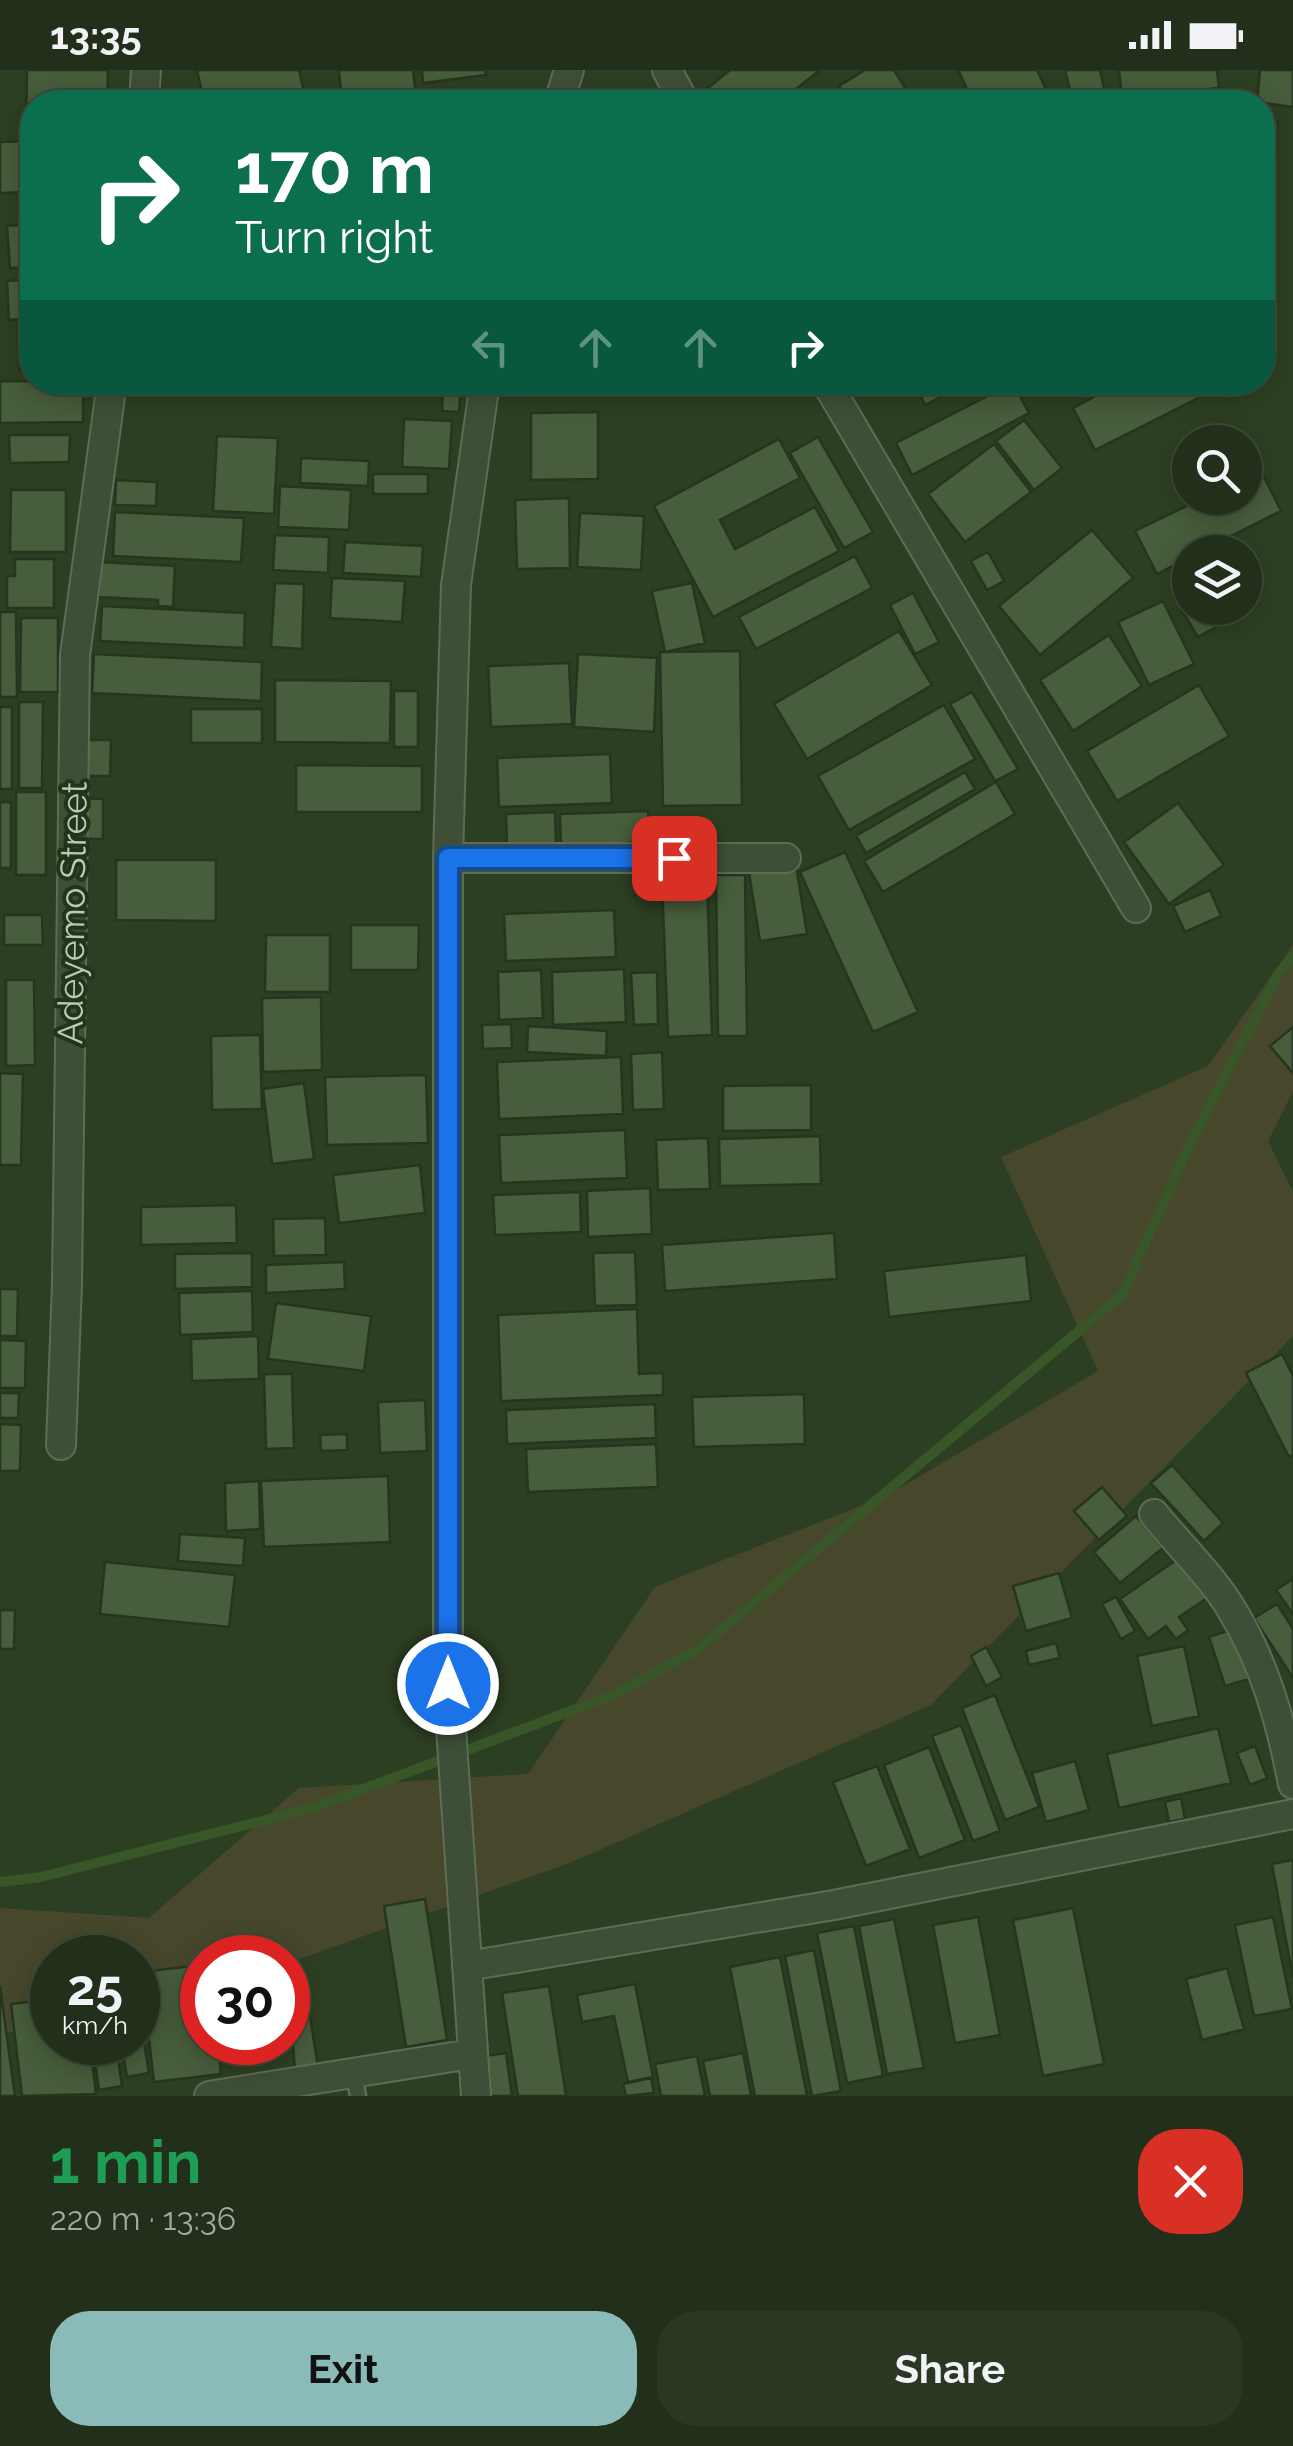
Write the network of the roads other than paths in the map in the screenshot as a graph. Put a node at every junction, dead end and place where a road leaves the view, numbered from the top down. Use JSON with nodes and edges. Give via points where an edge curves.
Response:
{"nodes":[{"id":1,"x":110,"y":395,"type":"edge"},
{"id":2,"x":483,"y":395,"type":"edge"},
{"id":3,"x":834,"y":395,"type":"edge"},
{"id":4,"x":448,"y":858,"type":"junction"},
{"id":5,"x":786,"y":858,"type":"dead end"},
{"id":6,"x":1136,"y":908,"type":"dead end"},
{"id":7,"x":61,"y":1445,"type":"dead end"},
{"id":8,"x":1154,"y":1514,"type":"dead end"},
{"id":9,"x":1286,"y":1710,"type":"edge"},
{"id":10,"x":1293,"y":1784,"type":"edge"},
{"id":11,"x":1293,"y":1814,"type":"edge"},
{"id":12,"x":467,"y":1966,"type":"junction"},
{"id":13,"x":471,"y":2054,"type":"junction"},
{"id":14,"x":356,"y":2085,"type":"edge"},
{"id":15,"x":210,"y":2096,"type":"edge"},
{"id":16,"x":476,"y":2096,"type":"edge"}],
"edges":[{"from":1,"to":7,"type":"street","name":"Adeyemo Street","via":[[75,655]]},
{"from":2,"to":4,"type":"street","via":[[456,585]]},
{"from":3,"to":6,"type":"street"},
{"from":4,"to":5,"type":"street"},
{"from":4,"to":12,"type":"street","via":[[451,1733]]},
{"from":8,"to":9,"type":"street","via":[[1230,1606]]},
{"from":9,"to":10,"type":"street"},
{"from":11,"to":12,"type":"street","via":[[834,1905]]},
{"from":12,"to":13,"type":"street"},
{"from":13,"to":14,"type":"street"},
{"from":13,"to":16,"type":"street"},
{"from":14,"to":15,"type":"street"}]}
